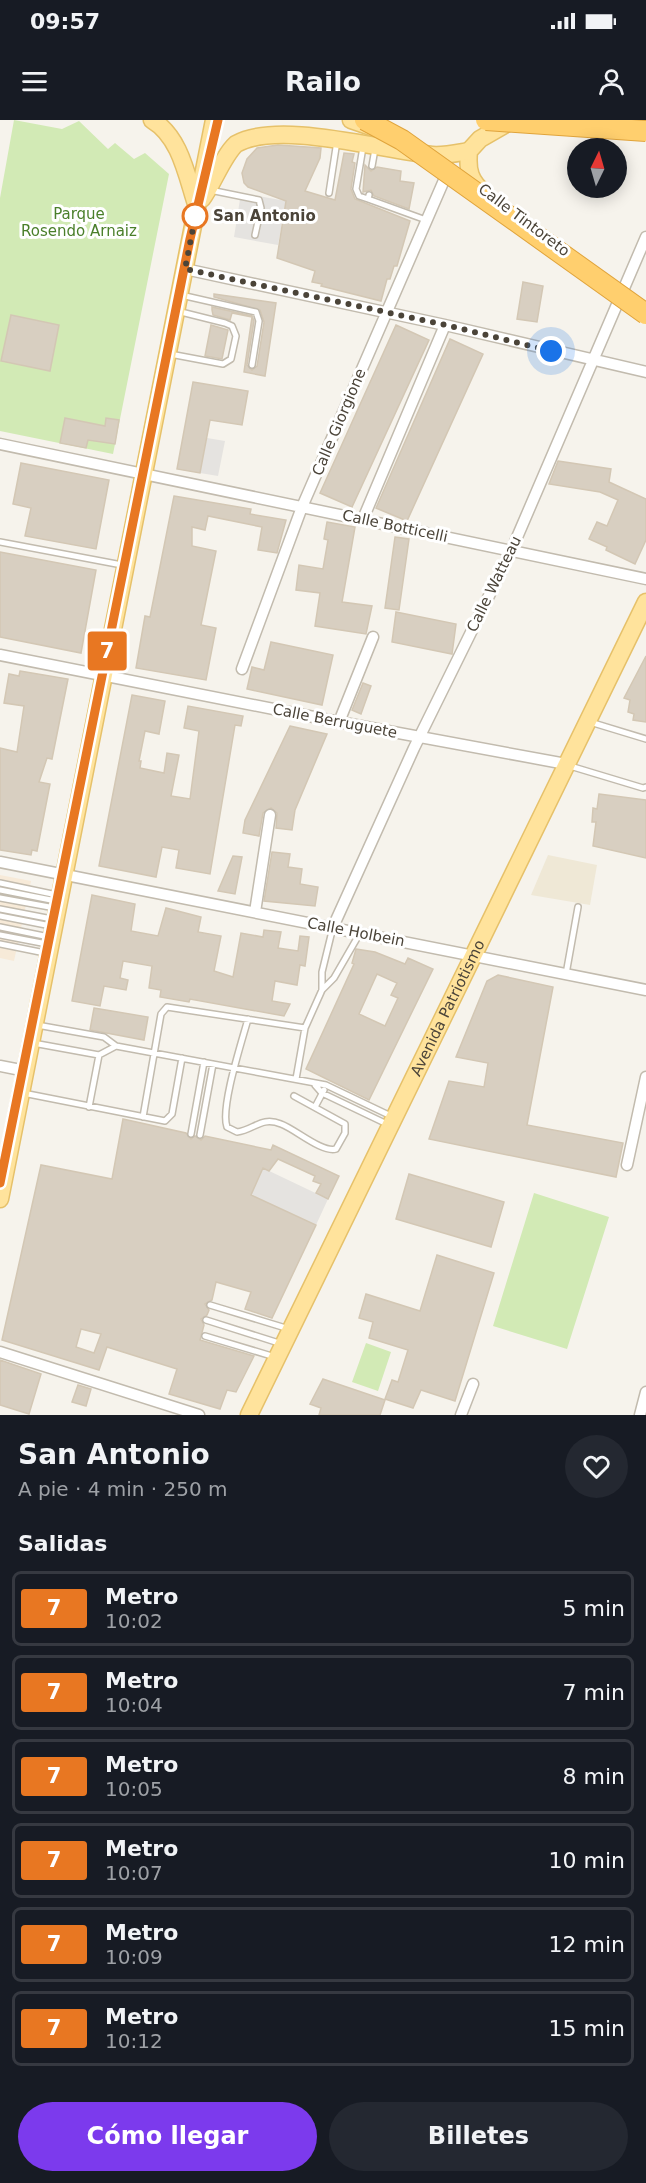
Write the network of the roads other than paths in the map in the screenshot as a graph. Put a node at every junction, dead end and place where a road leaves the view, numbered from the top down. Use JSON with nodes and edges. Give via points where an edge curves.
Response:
{"nodes":[{"id":1,"x":152,"y":120,"type":"edge"},
{"id":2,"x":214,"y":120,"type":"edge"},
{"id":3,"x":351,"y":120,"type":"edge"},
{"id":4,"x":486,"y":120,"type":"edge"},
{"id":5,"x":514,"y":120,"type":"edge"},
{"id":6,"x":631,"y":120,"type":"edge"},
{"id":7,"x":645,"y":122,"type":"edge"},
{"id":8,"x":646,"y":131,"type":"edge"},
{"id":9,"x":339,"y":133,"type":"junction"},
{"id":10,"x":371,"y":133,"type":"edge"},
{"id":11,"x":405,"y":149,"type":"junction"},
{"id":12,"x":469,"y":151,"type":"junction"},
{"id":13,"x":372,"y":166,"type":"dead end"},
{"id":14,"x":445,"y":178,"type":"junction"},
{"id":15,"x":209,"y":190,"type":"junction"},
{"id":16,"x":329,"y":193,"type":"dead end"},
{"id":17,"x":197,"y":208,"type":"junction"},
{"id":18,"x":426,"y":220,"type":"junction"},
{"id":19,"x":255,"y":235,"type":"dead end"},
{"id":20,"x":646,"y":237,"type":"edge"},
{"id":21,"x":185,"y":269,"type":"junction"},
{"id":22,"x":620,"y":297,"type":"junction"},
{"id":23,"x":178,"y":303,"type":"junction"},
{"id":24,"x":646,"y":308,"type":"edge"},
{"id":25,"x":386,"y":312,"type":"junction"},
{"id":26,"x":646,"y":314,"type":"edge"},
{"id":27,"x":646,"y":321,"type":"edge"},
{"id":28,"x":446,"y":325,"type":"junction"},
{"id":29,"x":168,"y":354,"type":"junction"},
{"id":30,"x":593,"y":361,"type":"junction"},
{"id":31,"x":252,"y":365,"type":"dead end"},
{"id":32,"x":646,"y":372,"type":"edge"},
{"id":33,"x":0,"y":444,"type":"edge"},
{"id":34,"x":144,"y":475,"type":"junction"},
{"id":35,"x":302,"y":507,"type":"junction"},
{"id":36,"x":363,"y":519,"type":"junction"},
{"id":37,"x":0,"y":542,"type":"edge"},
{"id":38,"x":512,"y":549,"type":"junction"},
{"id":39,"x":127,"y":566,"type":"junction"},
{"id":40,"x":646,"y":579,"type":"edge"},
{"id":41,"x":646,"y":602,"type":"edge"},
{"id":42,"x":373,"y":637,"type":"dead end"},
{"id":43,"x":0,"y":655,"type":"edge"},
{"id":44,"x":242,"y":669,"type":"dead end"},
{"id":45,"x":105,"y":676,"type":"junction"},
{"id":46,"x":586,"y":722,"type":"junction"},
{"id":47,"x":339,"y":723,"type":"junction"},
{"id":48,"x":420,"y":737,"type":"junction"},
{"id":49,"x":646,"y":739,"type":"edge"},
{"id":50,"x":566,"y":764,"type":"junction"},
{"id":51,"x":646,"y":787,"type":"edge"},
{"id":52,"x":270,"y":815,"type":"dead end"},
{"id":53,"x":0,"y":862,"type":"edge"},
{"id":54,"x":66,"y":876,"type":"junction"},
{"id":55,"x":0,"y":883,"type":"edge"},
{"id":56,"x":0,"y":890,"type":"edge"},
{"id":57,"x":0,"y":898,"type":"edge"},
{"id":58,"x":578,"y":907,"type":"dead end"},
{"id":59,"x":0,"y":909,"type":"edge"},
{"id":60,"x":255,"y":912,"type":"junction"},
{"id":61,"x":0,"y":916,"type":"edge"},
{"id":62,"x":56,"y":924,"type":"junction"},
{"id":63,"x":0,"y":927,"type":"edge"},
{"id":64,"x":333,"y":927,"type":"junction"},
{"id":65,"x":360,"y":933,"type":"junction"},
{"id":66,"x":0,"y":935,"type":"edge"},
{"id":67,"x":0,"y":944,"type":"edge"},
{"id":68,"x":474,"y":955,"type":"junction"},
{"id":69,"x":566,"y":974,"type":"junction"},
{"id":70,"x":322,"y":990,"type":"junction"},
{"id":71,"x":646,"y":990,"type":"edge"},
{"id":72,"x":248,"y":1019,"type":"junction"},
{"id":73,"x":35,"y":1025,"type":"junction"},
{"id":74,"x":305,"y":1028,"type":"junction"},
{"id":75,"x":32,"y":1043,"type":"junction"},
{"id":76,"x":116,"y":1046,"type":"junction"},
{"id":77,"x":154,"y":1053,"type":"junction"},
{"id":78,"x":99,"y":1055,"type":"junction"},
{"id":79,"x":182,"y":1058,"type":"junction"},
{"id":80,"x":204,"y":1062,"type":"junction"},
{"id":81,"x":213,"y":1064,"type":"junction"},
{"id":82,"x":0,"y":1066,"type":"edge"},
{"id":83,"x":234,"y":1068,"type":"junction"},
{"id":84,"x":26,"y":1071,"type":"junction"},
{"id":85,"x":646,"y":1077,"type":"edge"},
{"id":86,"x":296,"y":1079,"type":"junction"},
{"id":87,"x":315,"y":1085,"type":"junction"},
{"id":88,"x":326,"y":1085,"type":"junction"},
{"id":89,"x":22,"y":1093,"type":"junction"},
{"id":90,"x":322,"y":1093,"type":"junction"},
{"id":91,"x":294,"y":1096,"type":"dead end"},
{"id":92,"x":89,"y":1107,"type":"junction"},
{"id":93,"x":315,"y":1107,"type":"junction"},
{"id":94,"x":143,"y":1117,"type":"junction"},
{"id":95,"x":392,"y":1121,"type":"junction"},
{"id":96,"x":191,"y":1134,"type":"dead end"},
{"id":97,"x":200,"y":1135,"type":"dead end"},
{"id":98,"x":627,"y":1165,"type":"dead end"},
{"id":99,"x":1,"y":1192,"type":"edge"},
{"id":100,"x":210,"y":1305,"type":"dead end"},
{"id":101,"x":206,"y":1320,"type":"dead end"},
{"id":102,"x":205,"y":1336,"type":"dead end"},
{"id":103,"x":284,"y":1344,"type":"junction"},
{"id":104,"x":0,"y":1352,"type":"edge"},
{"id":105,"x":473,"y":1384,"type":"dead end"},
{"id":106,"x":646,"y":1392,"type":"edge"},
{"id":107,"x":199,"y":1415,"type":"edge"},
{"id":108,"x":249,"y":1415,"type":"edge"},
{"id":109,"x":461,"y":1415,"type":"edge"},
{"id":110,"x":639,"y":1415,"type":"edge"}],
"edges":[{"from":1,"to":17,"type":"main road","via":[[165,131],[178,152]]},
{"from":2,"to":17,"type":"main road"},
{"from":3,"to":10,"type":"main road"},
{"from":4,"to":8,"type":"highway","bridge":true},
{"from":5,"to":12,"type":"main road","via":[[480,139]]},
{"from":6,"to":7,"type":"main road"},
{"from":9,"to":10,"type":"main road"},
{"from":9,"to":15,"type":"main road","via":[[258,130],[230,152]]},
{"from":9,"to":16,"type":"lane"},
{"from":10,"to":11,"type":"main road","name":"Calle Tintoreto"},
{"from":10,"to":13,"type":"lane"},
{"from":10,"to":18,"type":"lane","via":[[356,189],[359,196]]},
{"from":10,"to":26,"type":"highway","bridge":true,"via":[[402,140]]},
{"from":11,"to":12,"type":"main road","via":[[433,155]]},
{"from":11,"to":14,"type":"main road","name":"Calle Tintoreto"},
{"from":12,"to":22,"type":"main road","name":"Calle Tintoreto","via":[[469,175],[477,187]]},
{"from":14,"to":18,"type":"street","name":"Calle Giorgione"},
{"from":14,"to":22,"type":"main road","name":"Calle Tintoreto"},
{"from":15,"to":17,"type":"main road"},
{"from":15,"to":19,"type":"lane","via":[[259,200]]},
{"from":17,"to":21,"type":"main road"},
{"from":18,"to":25,"type":"street","name":"Calle Giorgione"},
{"from":20,"to":22,"type":"street","name":"Calle Watteau"},
{"from":21,"to":23,"type":"main road"},
{"from":21,"to":25,"type":"street"},
{"from":22,"to":24,"type":"main road","name":"Calle Tintoreto"},
{"from":22,"to":27,"type":"main road","name":"Calle Tintoreto"},
{"from":22,"to":30,"type":"street","name":"Calle Watteau"},
{"from":23,"to":29,"type":"main road"},
{"from":23,"to":29,"type":"lane","via":[[232,326],[236,336],[231,359],[223,364]]},
{"from":23,"to":31,"type":"lane","via":[[256,312],[259,321]]},
{"from":25,"to":28,"type":"street"},
{"from":25,"to":35,"type":"street","name":"Calle Giorgione"},
{"from":28,"to":30,"type":"street"},
{"from":28,"to":36,"type":"street"},
{"from":29,"to":34,"type":"main road"},
{"from":30,"to":32,"type":"street"},
{"from":30,"to":38,"type":"street","name":"Calle Watteau"},
{"from":33,"to":34,"type":"street","name":"Calle Botticelli"},
{"from":34,"to":35,"type":"street","name":"Calle Botticelli"},
{"from":34,"to":39,"type":"main road"},
{"from":35,"to":36,"type":"street","name":"Calle Botticelli"},
{"from":35,"to":44,"type":"street","name":"Calle Giorgione"},
{"from":36,"to":38,"type":"street","name":"Calle Botticelli"},
{"from":37,"to":39,"type":"lane"},
{"from":38,"to":40,"type":"street","name":"Calle Botticelli"},
{"from":38,"to":48,"type":"street","name":"Calle Watteau"},
{"from":39,"to":45,"type":"main road"},
{"from":41,"to":46,"type":"main road","name":"Avenida Patriotismo"},
{"from":42,"to":47,"type":"street"},
{"from":43,"to":45,"type":"street","name":"Calle Berruguete"},
{"from":45,"to":47,"type":"street","name":"Calle Berruguete"},
{"from":45,"to":54,"type":"main road"},
{"from":46,"to":49,"type":"lane"},
{"from":46,"to":50,"type":"main road","name":"Avenida Patriotismo"},
{"from":47,"to":48,"type":"street","name":"Calle Berruguete"},
{"from":48,"to":50,"type":"street","name":"Calle Berruguete"},
{"from":48,"to":64,"type":"street","name":"Calle Watteau"},
{"from":50,"to":51,"type":"lane"},
{"from":50,"to":68,"type":"main road","name":"Avenida Patriotismo"},
{"from":52,"to":60,"type":"street"},
{"from":53,"to":54,"type":"street","name":"Calle Holbein"},
{"from":54,"to":60,"type":"street","name":"Calle Holbein"},
{"from":54,"to":62,"type":"main road"},
{"from":55,"to":62,"type":"lane"},
{"from":56,"to":62,"type":"lane"},
{"from":57,"to":62,"type":"lane"},
{"from":58,"to":69,"type":"lane"},
{"from":59,"to":62,"type":"lane"},
{"from":60,"to":64,"type":"street","name":"Calle Holbein"},
{"from":61,"to":62,"type":"lane"},
{"from":62,"to":63,"type":"lane"},
{"from":62,"to":66,"type":"lane"},
{"from":62,"to":67,"type":"lane"},
{"from":62,"to":73,"type":"main road"},
{"from":64,"to":65,"type":"street","name":"Calle Holbein"},
{"from":64,"to":70,"type":"lane","via":[[322,972]]},
{"from":65,"to":68,"type":"street","name":"Calle Holbein"},
{"from":65,"to":70,"type":"lane","via":[[334,978]]},
{"from":68,"to":69,"type":"street","name":"Calle Holbein"},
{"from":68,"to":95,"type":"main road","name":"Avenida Patriotismo"},
{"from":69,"to":71,"type":"street","name":"Calle Holbein"},
{"from":70,"to":74,"type":"lane"},
{"from":72,"to":74,"type":"lane"},
{"from":72,"to":77,"type":"lane","via":[[167,1007],[161,1014]]},
{"from":72,"to":83,"type":"lane"},
{"from":73,"to":75,"type":"main road"},
{"from":73,"to":76,"type":"lane","via":[[104,1037]]},
{"from":74,"to":86,"type":"lane"},
{"from":75,"to":78,"type":"lane"},
{"from":75,"to":84,"type":"main road"},
{"from":76,"to":77,"type":"lane"},
{"from":76,"to":78,"type":"lane"},
{"from":77,"to":79,"type":"lane"},
{"from":77,"to":94,"type":"lane"},
{"from":78,"to":92,"type":"lane"},
{"from":79,"to":80,"type":"lane"},
{"from":79,"to":94,"type":"lane","via":[[171,1117],[165,1121]]},
{"from":80,"to":81,"type":"lane"},
{"from":80,"to":96,"type":"lane"},
{"from":81,"to":83,"type":"lane"},
{"from":81,"to":97,"type":"lane"},
{"from":82,"to":84,"type":"street"},
{"from":83,"to":86,"type":"lane"},
{"from":83,"to":93,"type":"lane","via":[[225,1124],[229,1130],[237,1132],[257,1122],[279,1123],[327,1149],[336,1149],[345,1133],[345,1124]]},
{"from":84,"to":89,"type":"main road"},
{"from":85,"to":98,"type":"street"},
{"from":86,"to":87,"type":"lane"},
{"from":87,"to":88,"type":"lane"},
{"from":87,"to":90,"type":"lane"},
{"from":88,"to":90,"type":"lane"},
{"from":88,"to":95,"type":"lane"},
{"from":89,"to":92,"type":"lane"},
{"from":89,"to":99,"type":"main road"},
{"from":90,"to":93,"type":"lane"},
{"from":90,"to":95,"type":"lane"},
{"from":91,"to":93,"type":"lane"},
{"from":92,"to":94,"type":"lane"},
{"from":95,"to":103,"type":"main road","name":"Avenida Patriotismo"},
{"from":100,"to":103,"type":"lane"},
{"from":101,"to":103,"type":"lane"},
{"from":102,"to":103,"type":"lane"},
{"from":103,"to":108,"type":"main road","name":"Avenida Patriotismo"},
{"from":104,"to":107,"type":"street"},
{"from":105,"to":109,"type":"street"},
{"from":106,"to":110,"type":"street"}]}
